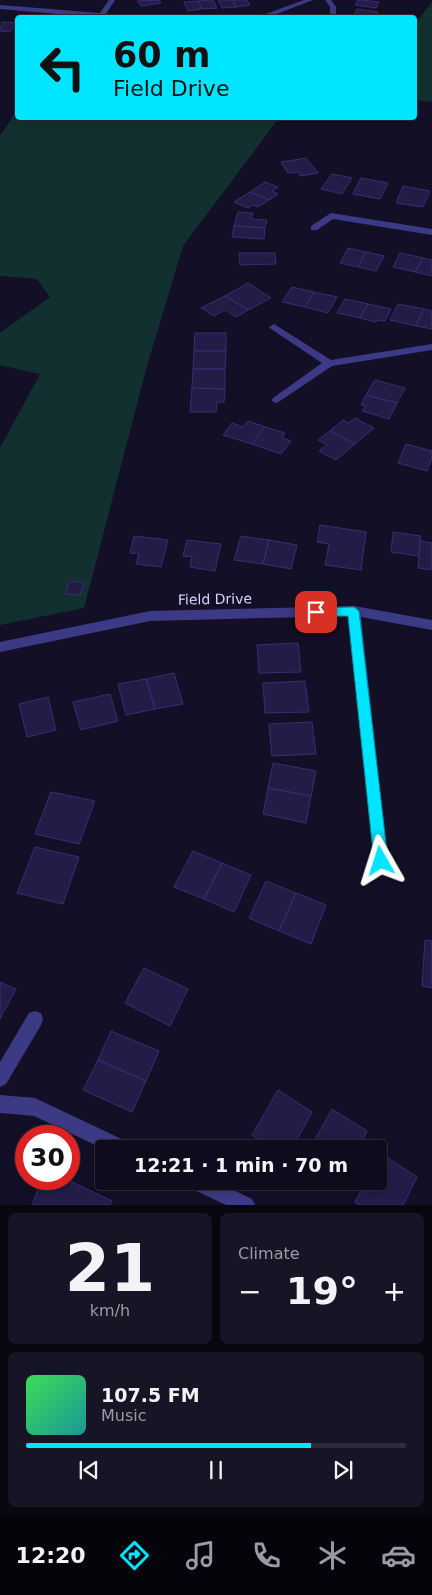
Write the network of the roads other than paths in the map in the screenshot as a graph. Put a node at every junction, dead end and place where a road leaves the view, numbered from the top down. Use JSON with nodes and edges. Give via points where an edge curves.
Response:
{"nodes":[{"id":1,"x":112,"y":0,"type":"edge"},
{"id":2,"x":310,"y":0,"type":"edge"},
{"id":3,"x":328,"y":0,"type":"edge"},
{"id":4,"x":0,"y":7,"type":"edge"},
{"id":5,"x":102,"y":15,"type":"joint"},
{"id":6,"x":267,"y":15,"type":"edge"},
{"id":7,"x":333,"y":15,"type":"edge"},
{"id":8,"x":314,"y":228,"type":"dead end"},
{"id":9,"x":432,"y":232,"type":"edge"},
{"id":10,"x":274,"y":327,"type":"dead end"},
{"id":11,"x":432,"y":347,"type":"edge"},
{"id":12,"x":330,"y":363,"type":"junction"},
{"id":13,"x":277,"y":400,"type":"dead end"},
{"id":14,"x":354,"y":611,"type":"junction"},
{"id":15,"x":432,"y":625,"type":"edge"},
{"id":16,"x":0,"y":647,"type":"edge"},
{"id":17,"x":381,"y":861,"type":"dead end"},
{"id":18,"x":36,"y":1018,"type":"dead end"},
{"id":19,"x":0,"y":1078,"type":"edge"},
{"id":20,"x":0,"y":1104,"type":"edge"},
{"id":21,"x":105,"y":1140,"type":"edge"},
{"id":22,"x":214,"y":1190,"type":"edge"},
{"id":23,"x":246,"y":1205,"type":"edge"}],
"edges":[{"from":1,"to":5,"type":"street"},
{"from":2,"to":6,"type":"street"},
{"from":3,"to":7,"type":"street","via":[[333,6]]},
{"from":4,"to":5,"type":"street"},
{"from":8,"to":9,"type":"street","via":[[331,216]]},
{"from":10,"to":12,"type":"street"},
{"from":11,"to":12,"type":"street"},
{"from":12,"to":13,"type":"street"},
{"from":14,"to":15,"type":"street","name":"Field Drive"},
{"from":14,"to":16,"type":"street","name":"Field Drive","via":[[150,616]]},
{"from":14,"to":17,"type":"street"},
{"from":18,"to":19,"type":"street"},
{"from":20,"to":21,"type":"street","via":[[35,1107]]},
{"from":22,"to":23,"type":"street"}]}
